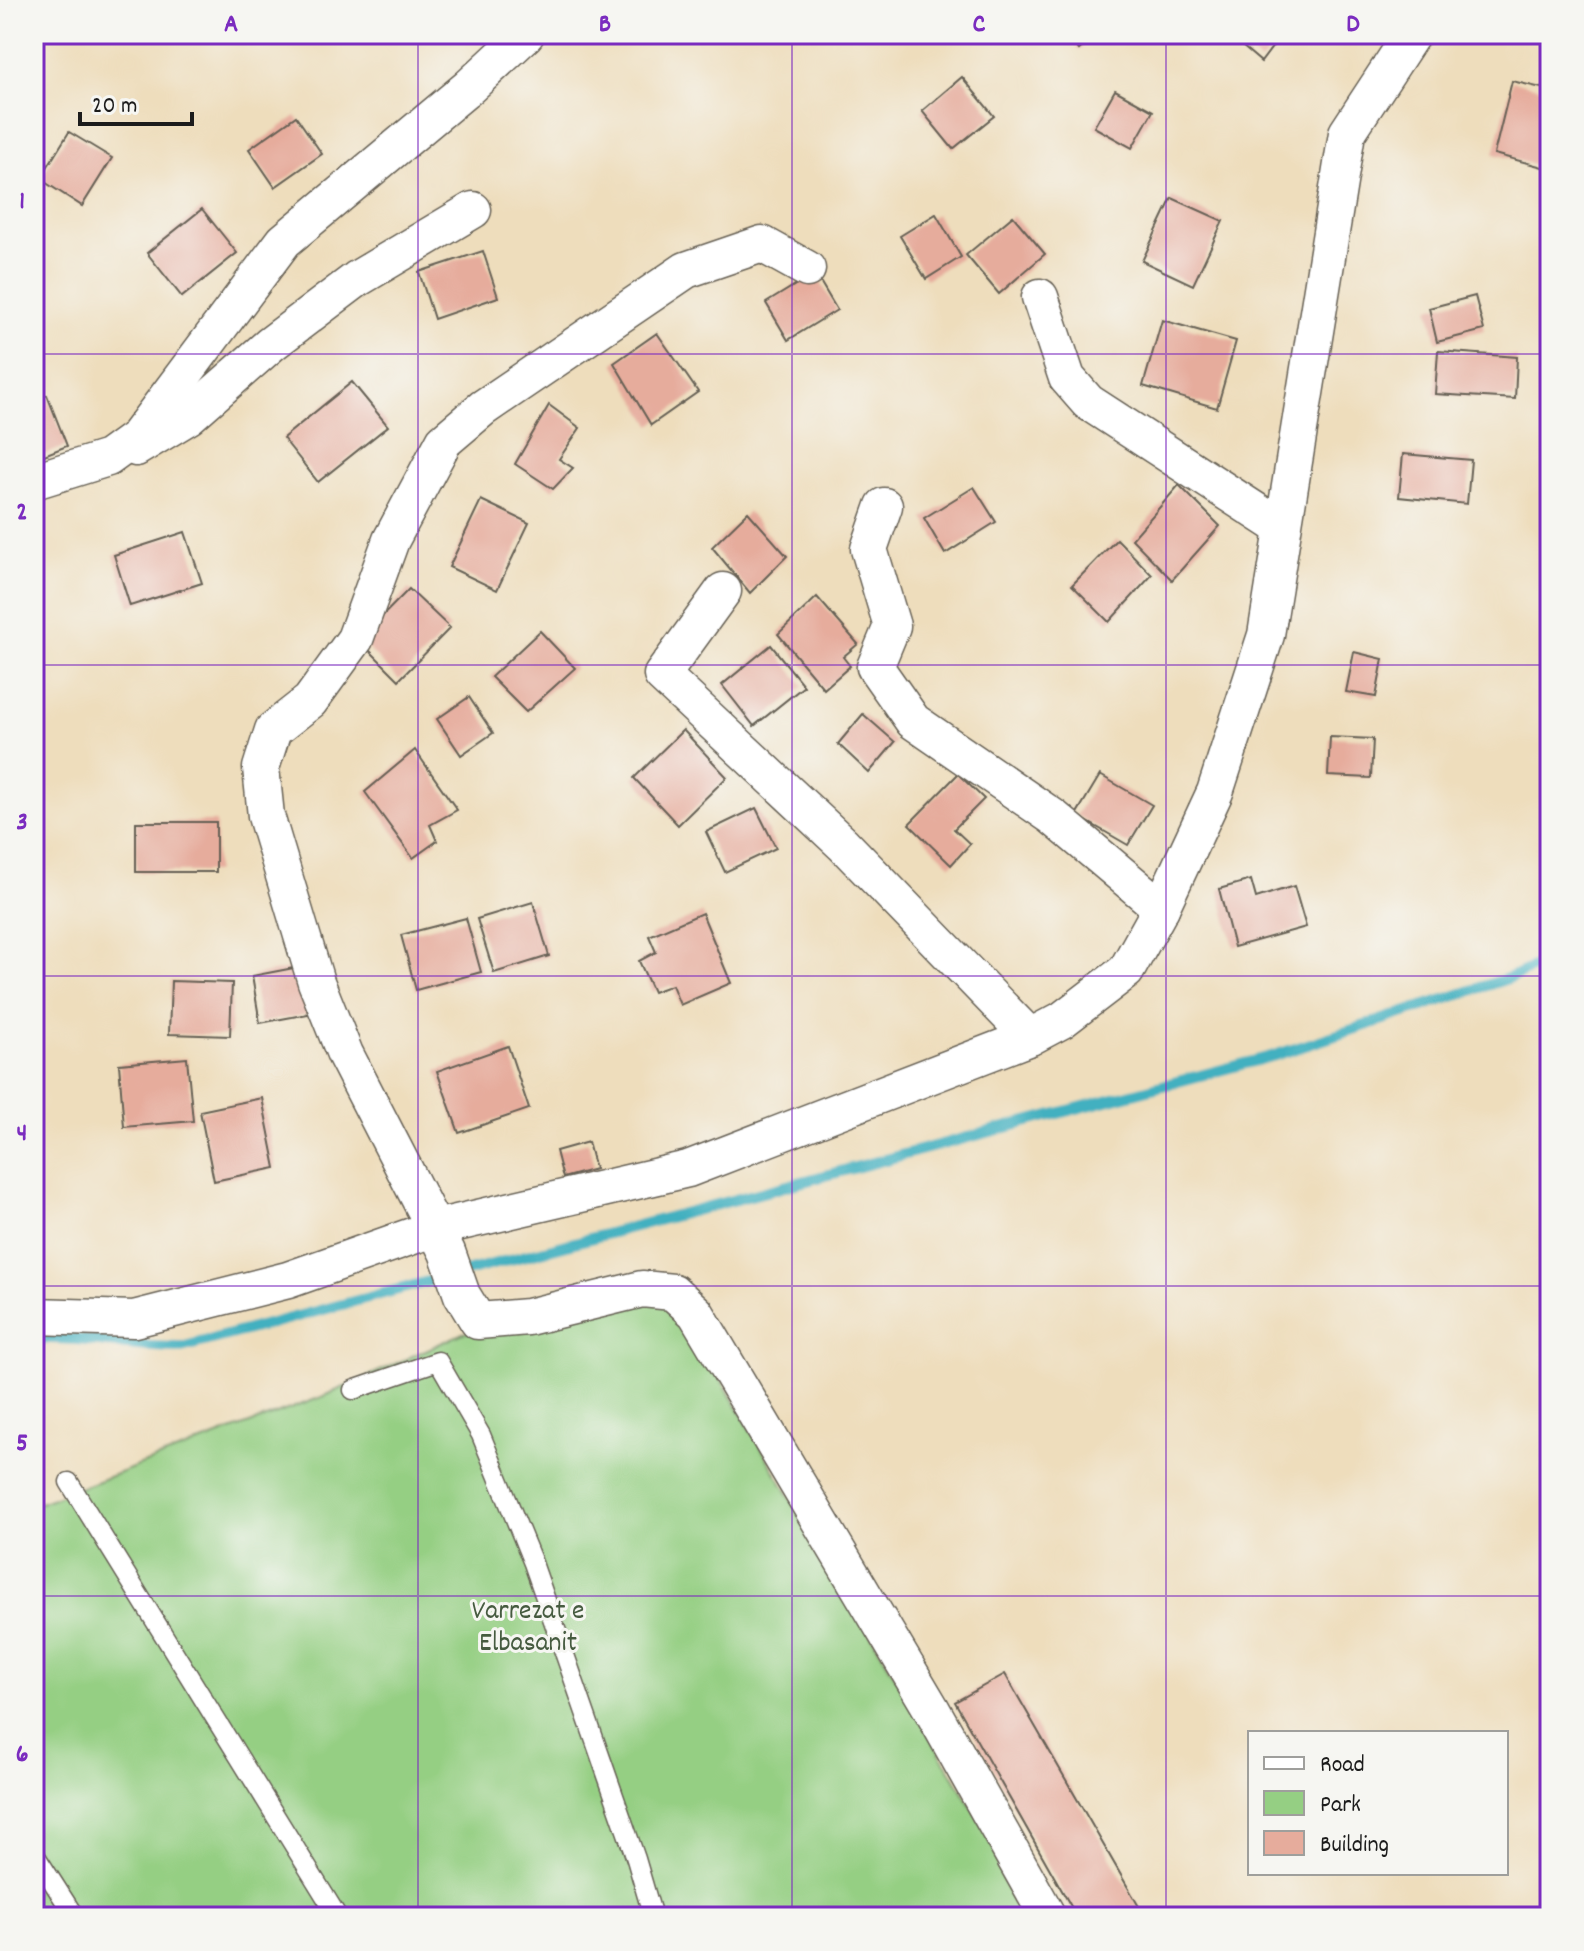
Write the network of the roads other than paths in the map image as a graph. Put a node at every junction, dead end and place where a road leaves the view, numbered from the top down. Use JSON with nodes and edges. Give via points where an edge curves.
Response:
{"nodes":[{"id":1,"x":526,"y":34,"type":"edge"},
{"id":2,"x":1412,"y":34,"type":"edge"},
{"id":3,"x":473,"y":210,"type":"dead end"},
{"id":4,"x":807,"y":269,"type":"dead end"},
{"id":5,"x":1040,"y":297,"type":"dead end"},
{"id":6,"x":108,"y":458,"type":"junction"},
{"id":7,"x":34,"y":481,"type":"edge"},
{"id":8,"x":884,"y":506,"type":"dead end"},
{"id":9,"x":1282,"y":528,"type":"junction"},
{"id":10,"x":723,"y":591,"type":"dead end"},
{"id":11,"x":1161,"y":908,"type":"junction"},
{"id":12,"x":1030,"y":1037,"type":"junction"},
{"id":13,"x":441,"y":1240,"type":"junction"},
{"id":14,"x":34,"y":1316,"type":"edge"},
{"id":15,"x":353,"y":1390,"type":"dead end"},
{"id":16,"x":69,"y":1482,"type":"dead end"},
{"id":17,"x":34,"y":1853,"type":"edge"},
{"id":18,"x":75,"y":1917,"type":"edge"},
{"id":19,"x":338,"y":1917,"type":"edge"},
{"id":20,"x":653,"y":1917,"type":"edge"},
{"id":21,"x":1048,"y":1917,"type":"edge"}],
"edges":[{"from":1,"to":6,"type":"street","via":[[284,241],[137,437]]},
{"from":2,"to":9,"type":"street","via":[[1347,133]]},
{"from":3,"to":6,"type":"street","via":[[357,279],[150,443]]},
{"from":4,"to":13,"type":"street","via":[[762,244],[686,270],[483,408],[444,441],[391,540],[355,639],[310,701],[273,730],[261,768],[266,816],[316,982],[351,1067]]},
{"from":5,"to":9,"type":"street","via":[[1067,378],[1088,402]]},
{"from":6,"to":7,"type":"street"},
{"from":8,"to":11,"type":"street","via":[[869,549],[892,626],[875,667],[892,696],[913,721],[1053,817]]},
{"from":9,"to":11,"type":"street","via":[[1266,635],[1215,792]]},
{"from":10,"to":12,"type":"street","via":[[662,675],[843,844]]},
{"from":11,"to":12,"type":"street","via":[[1126,971],[1062,1020]]},
{"from":12,"to":13,"type":"street","via":[[688,1169]]},
{"from":13,"to":14,"type":"street","via":[[134,1319]]},
{"from":13,"to":21,"type":"street","via":[[478,1321],[528,1317],[642,1289],[673,1292],[696,1313],[932,1710]]},
{"from":15,"to":20,"type":"lane","via":[[438,1361],[481,1435],[533,1563]]},
{"from":16,"to":19,"type":"lane"},
{"from":17,"to":18,"type":"lane"}]}
